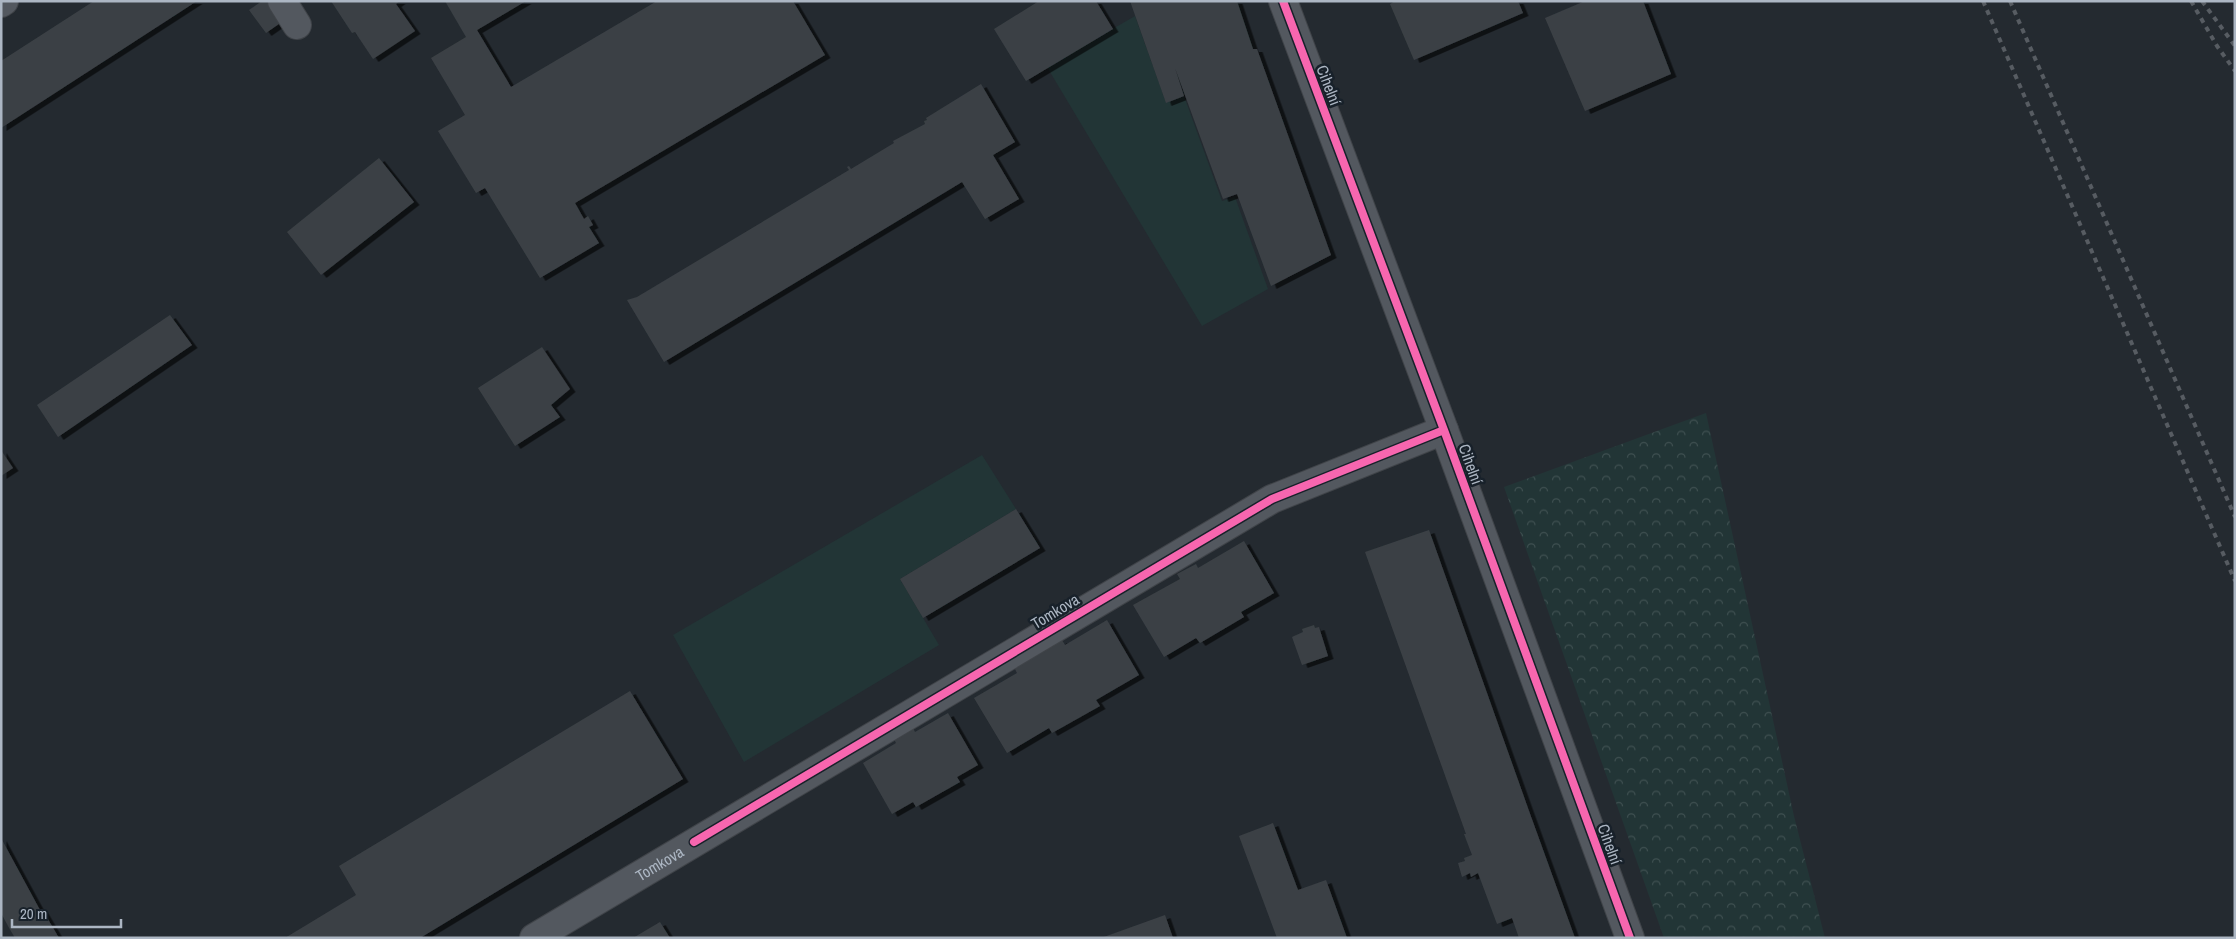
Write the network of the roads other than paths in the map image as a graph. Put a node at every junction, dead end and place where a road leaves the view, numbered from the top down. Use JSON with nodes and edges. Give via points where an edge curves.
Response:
{"nodes":[{"id":1,"x":282,"y":1,"type":"edge"},
{"id":2,"x":1283,"y":1,"type":"edge"},
{"id":3,"x":297,"y":25,"type":"dead end"},
{"id":4,"x":1444,"y":430,"type":"junction"},
{"id":5,"x":534,"y":938,"type":"edge"},
{"id":6,"x":1630,"y":938,"type":"edge"}],
"edges":[{"from":1,"to":3,"type":"street"},
{"from":2,"to":4,"type":"street","name":"Cihelní"},
{"from":4,"to":5,"type":"street","name":"Tomkova","via":[[1272,499]]},
{"from":4,"to":6,"type":"street","name":"Cihelní"}]}
